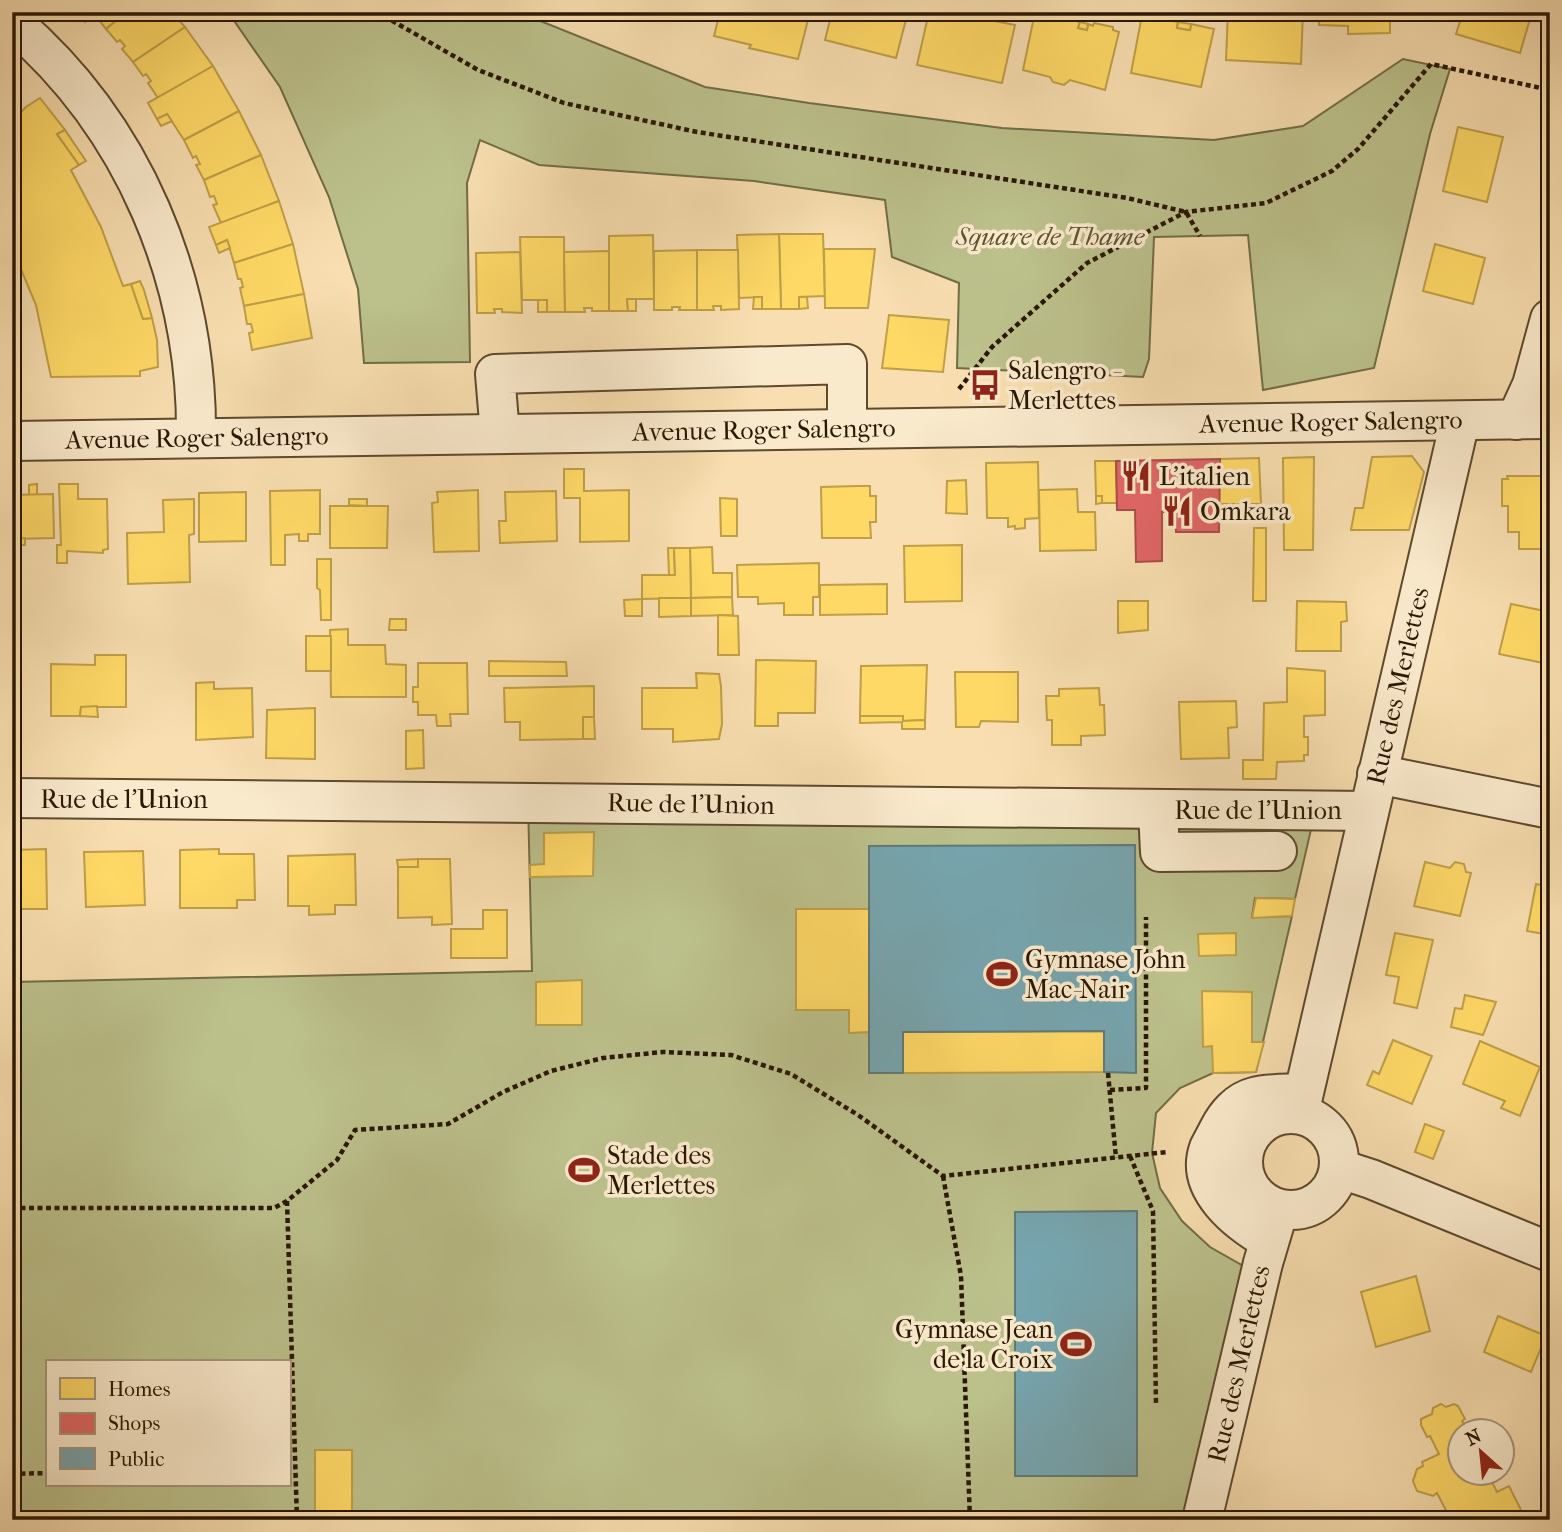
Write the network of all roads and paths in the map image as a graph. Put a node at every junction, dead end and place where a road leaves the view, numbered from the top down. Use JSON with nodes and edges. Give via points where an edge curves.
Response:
{"nodes":[{"id":1,"x":377,"y":12,"type":"edge"},
{"id":2,"x":15,"y":30,"type":"edge"},
{"id":3,"x":1550,"y":90,"type":"edge"},
{"id":4,"x":1186,"y":212,"type":"junction"},
{"id":5,"x":1200,"y":236,"type":"dead end"},
{"id":6,"x":1550,"y":319,"type":"edge"},
{"id":7,"x":956,"y":392,"type":"dead end"},
{"id":8,"x":1533,"y":419,"type":"edge"},
{"id":9,"x":1460,"y":421,"type":"junction"},
{"id":10,"x":847,"y":429,"type":"junction"},
{"id":11,"x":500,"y":434,"type":"junction"},
{"id":12,"x":196,"y":438,"type":"junction"},
{"id":13,"x":12,"y":441,"type":"edge"},
{"id":14,"x":1377,"y":774,"type":"junction"},
{"id":15,"x":12,"y":798,"type":"edge"},
{"id":16,"x":1550,"y":808,"type":"edge"},
{"id":17,"x":1157,"y":810,"type":"junction"},
{"id":18,"x":1369,"y":811,"type":"junction"},
{"id":19,"x":1277,"y":851,"type":"dead end"},
{"id":20,"x":1146,"y":917,"type":"dead end"},
{"id":21,"x":1108,"y":1073,"type":"dead end"},
{"id":22,"x":1110,"y":1090,"type":"junction"},
{"id":23,"x":1301,"y":1104,"type":"junction"},
{"id":24,"x":1208,"y":1150,"type":"junction"},
{"id":25,"x":1130,"y":1156,"type":"junction"},
{"id":26,"x":1116,"y":1158,"type":"junction"},
{"id":27,"x":1340,"y":1169,"type":"junction"},
{"id":28,"x":943,"y":1176,"type":"junction"},
{"id":29,"x":287,"y":1202,"type":"junction"},
{"id":30,"x":12,"y":1208,"type":"edge"},
{"id":31,"x":1274,"y":1224,"type":"junction"},
{"id":32,"x":1550,"y":1252,"type":"edge"},
{"id":33,"x":1156,"y":1405,"type":"dead end"},
{"id":34,"x":295,"y":1465,"type":"junction"},
{"id":35,"x":290,"y":1466,"type":"edge"},
{"id":36,"x":46,"y":1473,"type":"edge"},
{"id":37,"x":12,"y":1474,"type":"edge"},
{"id":38,"x":297,"y":1520,"type":"edge"},
{"id":39,"x":970,"y":1520,"type":"edge"},
{"id":40,"x":1202,"y":1520,"type":"edge"}],
"edges":[{"from":1,"to":4,"type":"path","via":[[478,70],[564,103],[697,132],[1127,198]]},
{"from":2,"to":12,"type":"street","via":[[59,68],[92,106],[154,214],[187,326]]},
{"from":3,"to":4,"type":"path","via":[[1431,65],[1358,149],[1332,171],[1266,203]]},
{"from":4,"to":5,"type":"path"},
{"from":4,"to":7,"type":"path","via":[[1087,263],[992,347]]},
{"from":6,"to":8,"type":"street","via":[[1532,385]]},
{"from":8,"to":9,"type":"street","name":"Avenue Roger Salengro"},
{"from":9,"to":10,"type":"street","name":"Avenue Roger Salengro"},
{"from":9,"to":14,"type":"street","name":"Rue des Merlettes"},
{"from":10,"to":11,"type":"street","name":"Avenue Roger Salengro"},
{"from":10,"to":11,"type":"street","via":[[847,363],[495,374]]},
{"from":11,"to":12,"type":"street","name":"Avenue Roger Salengro"},
{"from":12,"to":13,"type":"street","name":"Avenue Roger Salengro"},
{"from":14,"to":16,"type":"street"},
{"from":14,"to":18,"type":"street","name":"Rue des Merlettes"},
{"from":15,"to":17,"type":"street","name":"Rue de l'Union"},
{"from":17,"to":18,"type":"street","name":"Rue de l'Union"},
{"from":17,"to":19,"type":"street","via":[[1160,852]]},
{"from":18,"to":23,"type":"street","name":"Rue des Merlettes"},
{"from":20,"to":22,"type":"path","via":[[1146,1088]]},
{"from":21,"to":22,"type":"path"},
{"from":22,"to":26,"type":"path"},
{"from":23,"to":24,"type":"street","via":[[1254,1097],[1240,1103],[1224,1118]]},
{"from":23,"to":27,"type":"street","via":[[1330,1133],[1339,1152]]},
{"from":23,"to":31,"type":"street","via":[[1264,1122],[1245,1149],[1247,1180],[1255,1195],[1269,1205]]},
{"from":24,"to":25,"type":"path"},
{"from":24,"to":31,"type":"street","via":[[1208,1177],[1223,1206],[1248,1228]]},
{"from":25,"to":26,"type":"path"},
{"from":25,"to":33,"type":"path","via":[[1153,1211]]},
{"from":26,"to":28,"type":"path"},
{"from":27,"to":31,"type":"street","via":[[1330,1192],[1318,1203]]},
{"from":27,"to":32,"type":"street"},
{"from":28,"to":29,"type":"path","via":[[791,1074],[731,1055],[663,1052],[603,1058],[551,1071],[503,1091],[448,1124],[355,1130],[337,1160]]},
{"from":28,"to":39,"type":"path","via":[[961,1276]]},
{"from":29,"to":30,"type":"path","via":[[274,1208]]},
{"from":29,"to":34,"type":"path"},
{"from":31,"to":40,"type":"street","name":"Rue des Merlettes"},
{"from":34,"to":35,"type":"path"},
{"from":34,"to":38,"type":"path"},
{"from":36,"to":37,"type":"path"}]}
